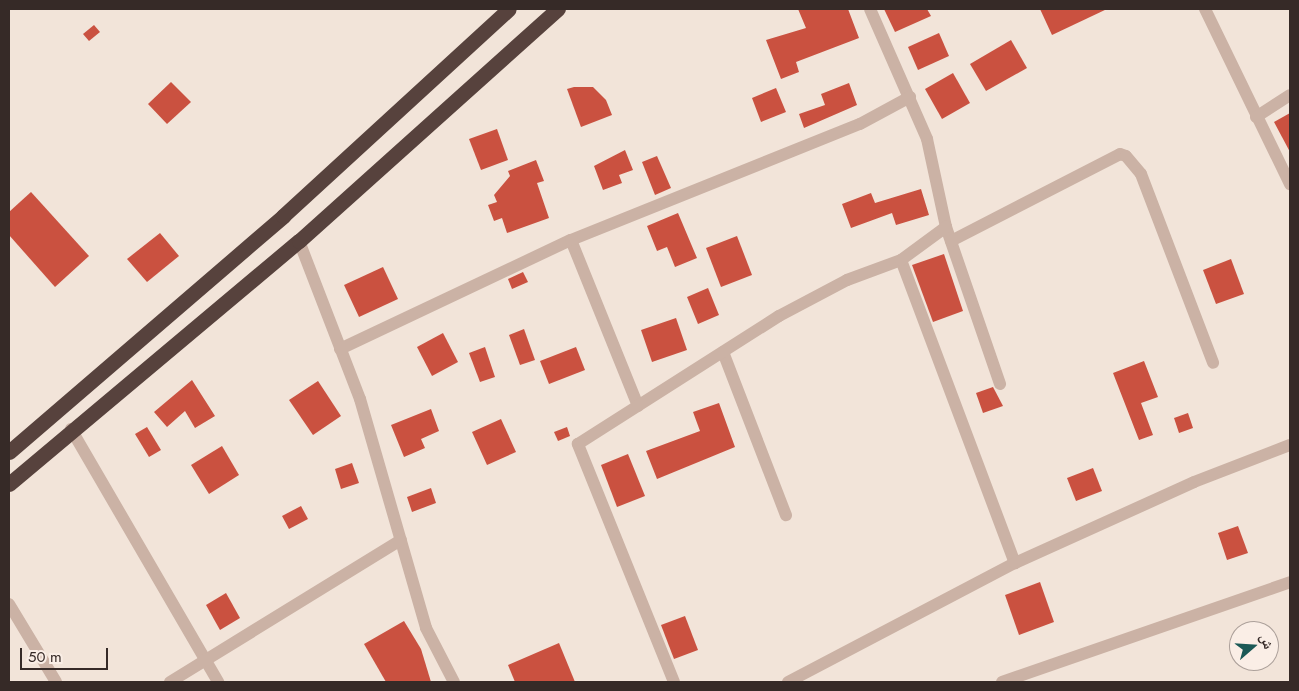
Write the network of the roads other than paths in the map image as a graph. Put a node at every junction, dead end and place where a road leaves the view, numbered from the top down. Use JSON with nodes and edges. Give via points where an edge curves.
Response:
{"nodes":[{"id":1,"x":509,"y":9,"type":"edge"},
{"id":2,"x":558,"y":9,"type":"edge"},
{"id":3,"x":870,"y":9,"type":"edge"},
{"id":4,"x":1205,"y":9,"type":"edge"},
{"id":5,"x":1290,"y":95,"type":"edge"},
{"id":6,"x":910,"y":97,"type":"junction"},
{"id":7,"x":1256,"y":118,"type":"junction"},
{"id":8,"x":1290,"y":184,"type":"edge"},
{"id":9,"x":946,"y":227,"type":"junction"},
{"id":10,"x":571,"y":240,"type":"junction"},
{"id":11,"x":299,"y":241,"type":"junction"},
{"id":12,"x":951,"y":241,"type":"junction"},
{"id":13,"x":901,"y":260,"type":"junction"},
{"id":14,"x":340,"y":349,"type":"junction"},
{"id":15,"x":723,"y":352,"type":"junction"},
{"id":16,"x":1213,"y":363,"type":"dead end"},
{"id":17,"x":1000,"y":384,"type":"dead end"},
{"id":18,"x":638,"y":406,"type":"junction"},
{"id":19,"x":71,"y":429,"type":"junction"},
{"id":20,"x":1290,"y":445,"type":"edge"},
{"id":21,"x":9,"y":452,"type":"edge"},
{"id":22,"x":9,"y":484,"type":"edge"},
{"id":23,"x":786,"y":515,"type":"dead end"},
{"id":24,"x":401,"y":540,"type":"junction"},
{"id":25,"x":1015,"y":564,"type":"junction"},
{"id":26,"x":1290,"y":582,"type":"edge"},
{"id":27,"x":9,"y":604,"type":"edge"},
{"id":28,"x":206,"y":662,"type":"junction"},
{"id":29,"x":56,"y":682,"type":"edge"},
{"id":30,"x":170,"y":682,"type":"edge"},
{"id":31,"x":218,"y":682,"type":"edge"},
{"id":32,"x":454,"y":682,"type":"edge"},
{"id":33,"x":674,"y":682,"type":"edge"},
{"id":34,"x":788,"y":682,"type":"edge"},
{"id":35,"x":1002,"y":682,"type":"edge"}],
"edges":[{"from":1,"to":21,"type":"highway","via":[[283,216]]},
{"from":2,"to":11,"type":"highway"},
{"from":3,"to":6,"type":"street"},
{"from":4,"to":7,"type":"street"},
{"from":5,"to":7,"type":"street"},
{"from":6,"to":9,"type":"street","via":[[927,139]]},
{"from":6,"to":10,"type":"street","via":[[860,124]]},
{"from":7,"to":8,"type":"street"},
{"from":9,"to":12,"type":"street"},
{"from":9,"to":13,"type":"street"},
{"from":10,"to":14,"type":"street"},
{"from":10,"to":18,"type":"street"},
{"from":11,"to":14,"type":"street"},
{"from":11,"to":19,"type":"highway"},
{"from":12,"to":16,"type":"street","via":[[1120,154],[1126,156],[1141,174]]},
{"from":12,"to":17,"type":"street"},
{"from":13,"to":15,"type":"street","via":[[846,280]]},
{"from":13,"to":25,"type":"street"},
{"from":14,"to":24,"type":"street","via":[[360,398]]},
{"from":15,"to":18,"type":"street"},
{"from":15,"to":23,"type":"street"},
{"from":18,"to":33,"type":"street","via":[[578,444]]},
{"from":19,"to":22,"type":"highway"},
{"from":19,"to":28,"type":"street"},
{"from":20,"to":25,"type":"street","via":[[1194,482]]},
{"from":24,"to":28,"type":"street"},
{"from":24,"to":32,"type":"street","via":[[426,628]]},
{"from":25,"to":34,"type":"street"},
{"from":26,"to":35,"type":"street"},
{"from":27,"to":29,"type":"street"},
{"from":28,"to":30,"type":"street"},
{"from":28,"to":31,"type":"street"}]}
